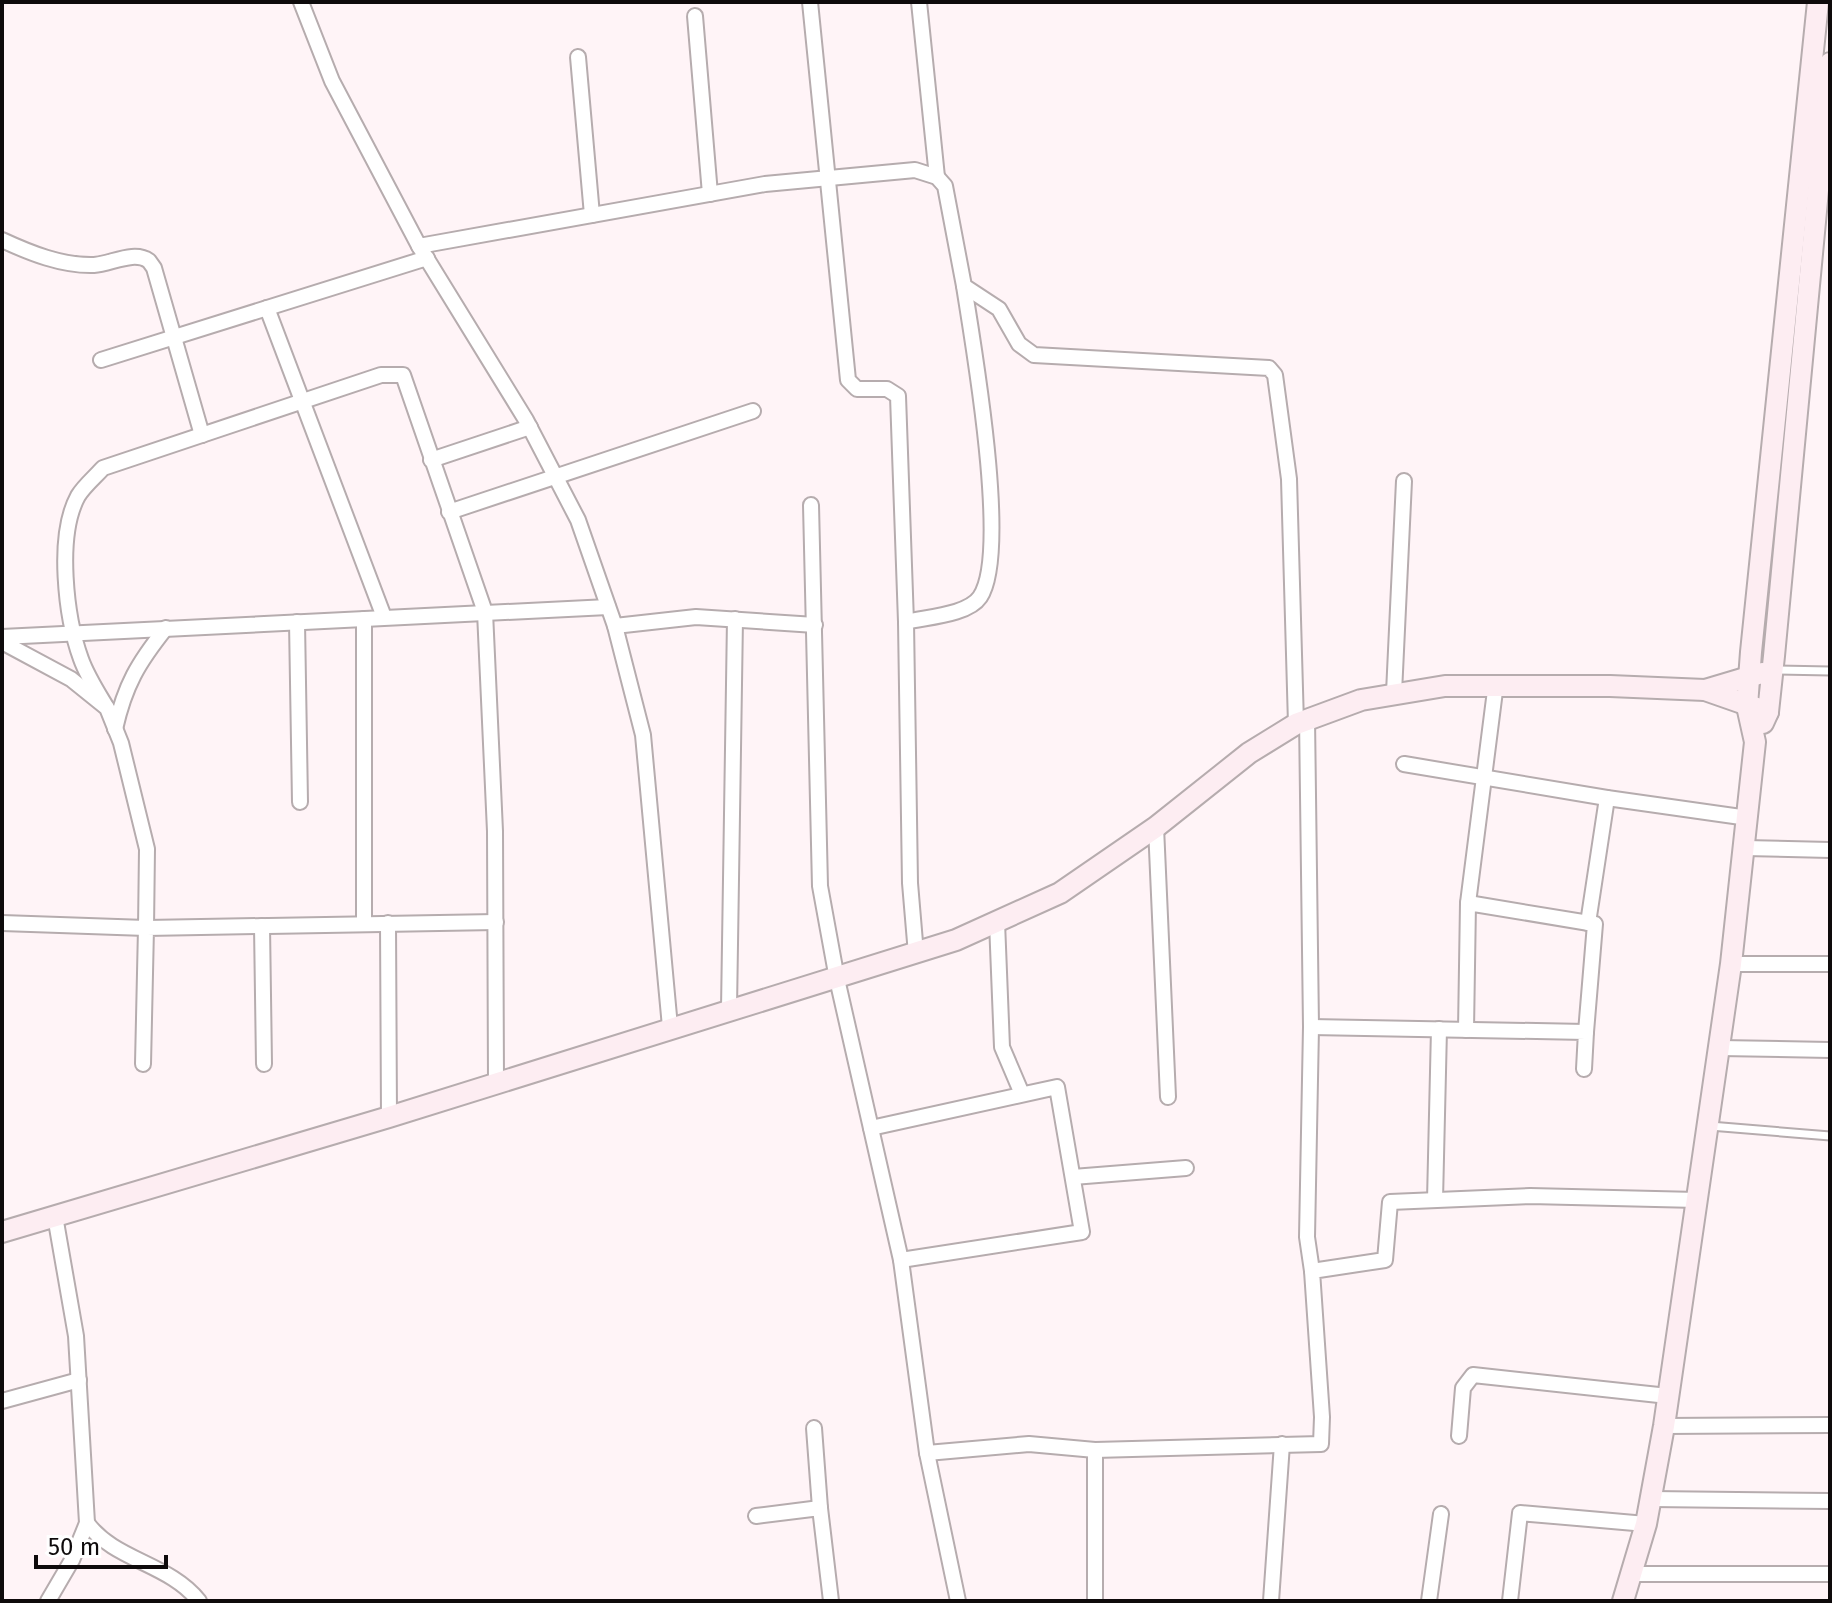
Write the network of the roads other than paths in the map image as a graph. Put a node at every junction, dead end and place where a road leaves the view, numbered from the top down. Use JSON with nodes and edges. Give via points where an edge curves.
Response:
{"nodes":[{"id":1,"x":301,"y":2,"type":"edge"},
{"id":2,"x":810,"y":2,"type":"edge"},
{"id":3,"x":919,"y":2,"type":"edge"},
{"id":4,"x":1817,"y":10,"type":"edge"},
{"id":5,"x":695,"y":16,"type":"dead end"},
{"id":6,"x":578,"y":57,"type":"dead end"},
{"id":7,"x":1830,"y":63,"type":"edge"},
{"id":8,"x":937,"y":177,"type":"junction"},
{"id":9,"x":827,"y":178,"type":"junction"},
{"id":10,"x":710,"y":194,"type":"junction"},
{"id":11,"x":592,"y":215,"type":"junction"},
{"id":12,"x":2,"y":240,"type":"edge"},
{"id":13,"x":423,"y":252,"type":"junction"},
{"id":14,"x":964,"y":286,"type":"junction"},
{"id":15,"x":267,"y":308,"type":"junction"},
{"id":16,"x":172,"y":338,"type":"junction"},
{"id":17,"x":101,"y":360,"type":"dead end"},
{"id":18,"x":302,"y":401,"type":"junction"},
{"id":19,"x":753,"y":411,"type":"dead end"},
{"id":20,"x":530,"y":427,"type":"junction"},
{"id":21,"x":202,"y":435,"type":"junction"},
{"id":22,"x":431,"y":460,"type":"junction"},
{"id":23,"x":556,"y":477,"type":"junction"},
{"id":24,"x":1404,"y":481,"type":"dead end"},
{"id":25,"x":811,"y":505,"type":"dead end"},
{"id":26,"x":449,"y":512,"type":"junction"},
{"id":27,"x":608,"y":607,"type":"junction"},
{"id":28,"x":485,"y":612,"type":"junction"},
{"id":29,"x":384,"y":617,"type":"junction"},
{"id":30,"x":364,"y":619,"type":"junction"},
{"id":31,"x":735,"y":619,"type":"junction"},
{"id":32,"x":297,"y":622,"type":"junction"},
{"id":33,"x":906,"y":622,"type":"junction"},
{"id":34,"x":815,"y":625,"type":"junction"},
{"id":35,"x":615,"y":626,"type":"junction"},
{"id":36,"x":166,"y":628,"type":"junction"},
{"id":37,"x":72,"y":633,"type":"junction"},
{"id":38,"x":2,"y":639,"type":"edge"},
{"id":39,"x":1773,"y":670,"type":"junction"},
{"id":40,"x":1830,"y":671,"type":"edge"},
{"id":41,"x":1751,"y":676,"type":"junction"},
{"id":42,"x":1496,"y":683,"type":"junction"},
{"id":43,"x":1705,"y":690,"type":"junction"},
{"id":44,"x":1394,"y":693,"type":"junction"},
{"id":45,"x":1747,"y":706,"type":"junction"},
{"id":46,"x":107,"y":708,"type":"junction"},
{"id":47,"x":1768,"y":712,"type":"junction"},
{"id":48,"x":1302,"y":721,"type":"junction"},
{"id":49,"x":115,"y":730,"type":"junction"},
{"id":50,"x":1755,"y":742,"type":"junction"},
{"id":51,"x":1404,"y":764,"type":"dead end"},
{"id":52,"x":1482,"y":778,"type":"junction"},
{"id":53,"x":1607,"y":798,"type":"junction"},
{"id":54,"x":300,"y":802,"type":"dead end"},
{"id":55,"x":1748,"y":818,"type":"junction"},
{"id":56,"x":1156,"y":827,"type":"junction"},
{"id":57,"x":1745,"y":848,"type":"junction"},
{"id":58,"x":1830,"y":850,"type":"edge"},
{"id":59,"x":1468,"y":903,"type":"junction"},
{"id":60,"x":496,"y":922,"type":"junction"},
{"id":61,"x":997,"y":922,"type":"junction"},
{"id":62,"x":2,"y":923,"type":"edge"},
{"id":63,"x":388,"y":923,"type":"junction"},
{"id":64,"x":1588,"y":923,"type":"junction"},
{"id":65,"x":364,"y":924,"type":"junction"},
{"id":66,"x":262,"y":926,"type":"junction"},
{"id":67,"x":146,"y":928,"type":"junction"},
{"id":68,"x":916,"y":954,"type":"junction"},
{"id":69,"x":1731,"y":964,"type":"junction"},
{"id":70,"x":1830,"y":964,"type":"edge"},
{"id":71,"x":837,"y":979,"type":"junction"},
{"id":72,"x":729,"y":1009,"type":"junction"},
{"id":73,"x":670,"y":1027,"type":"junction"},
{"id":74,"x":1311,"y":1027,"type":"junction"},
{"id":75,"x":1439,"y":1029,"type":"junction"},
{"id":76,"x":1466,"y":1030,"type":"junction"},
{"id":77,"x":1586,"y":1032,"type":"junction"},
{"id":78,"x":1720,"y":1048,"type":"junction"},
{"id":79,"x":1830,"y":1050,"type":"edge"},
{"id":80,"x":143,"y":1064,"type":"dead end"},
{"id":81,"x":264,"y":1064,"type":"dead end"},
{"id":82,"x":1584,"y":1069,"type":"dead end"},
{"id":83,"x":496,"y":1084,"type":"junction"},
{"id":84,"x":1022,"y":1094,"type":"junction"},
{"id":85,"x":1168,"y":1097,"type":"dead end"},
{"id":86,"x":389,"y":1117,"type":"junction"},
{"id":87,"x":1710,"y":1126,"type":"junction"},
{"id":88,"x":871,"y":1128,"type":"junction"},
{"id":89,"x":1830,"y":1136,"type":"edge"},
{"id":90,"x":1186,"y":1168,"type":"dead end"},
{"id":91,"x":1073,"y":1177,"type":"junction"},
{"id":92,"x":1435,"y":1200,"type":"junction"},
{"id":93,"x":1697,"y":1200,"type":"junction"},
{"id":94,"x":55,"y":1216,"type":"junction"},
{"id":95,"x":2,"y":1232,"type":"edge"},
{"id":96,"x":901,"y":1260,"type":"junction"},
{"id":97,"x":1312,"y":1271,"type":"junction"},
{"id":98,"x":79,"y":1380,"type":"junction"},
{"id":99,"x":1668,"y":1396,"type":"junction"},
{"id":100,"x":2,"y":1401,"type":"edge"},
{"id":101,"x":1830,"y":1425,"type":"edge"},
{"id":102,"x":1664,"y":1426,"type":"junction"},
{"id":103,"x":814,"y":1428,"type":"dead end"},
{"id":104,"x":1459,"y":1436,"type":"dead end"},
{"id":105,"x":1282,"y":1444,"type":"junction"},
{"id":106,"x":1095,"y":1450,"type":"junction"},
{"id":107,"x":927,"y":1453,"type":"junction"},
{"id":108,"x":1651,"y":1499,"type":"junction"},
{"id":109,"x":1830,"y":1501,"type":"edge"},
{"id":110,"x":820,"y":1508,"type":"junction"},
{"id":111,"x":1441,"y":1514,"type":"dead end"},
{"id":112,"x":756,"y":1516,"type":"dead end"},
{"id":113,"x":87,"y":1523,"type":"junction"},
{"id":114,"x":1646,"y":1524,"type":"junction"},
{"id":115,"x":1632,"y":1574,"type":"junction"},
{"id":116,"x":1830,"y":1574,"type":"edge"},
{"id":117,"x":48,"y":1601,"type":"edge"},
{"id":118,"x":199,"y":1601,"type":"edge"},
{"id":119,"x":831,"y":1601,"type":"edge"},
{"id":120,"x":958,"y":1601,"type":"edge"},
{"id":121,"x":1095,"y":1601,"type":"edge"},
{"id":122,"x":1271,"y":1601,"type":"edge"},
{"id":123,"x":1429,"y":1601,"type":"edge"},
{"id":124,"x":1510,"y":1601,"type":"edge"},
{"id":125,"x":1623,"y":1601,"type":"edge"}],
"edges":[{"from":1,"to":13,"type":"street","via":[[332,81]]},
{"from":2,"to":9,"type":"street"},
{"from":3,"to":8,"type":"street"},
{"from":4,"to":41,"type":"main road"},
{"from":5,"to":10,"type":"street"},
{"from":6,"to":11,"type":"street"},
{"from":7,"to":39,"type":"main road"},
{"from":8,"to":9,"type":"street","via":[[915,170]]},
{"from":8,"to":14,"type":"street","via":[[945,186]]},
{"from":9,"to":10,"type":"street"},
{"from":9,"to":33,"type":"street","via":[[848,380],[857,389],[887,389],[898,396]]},
{"from":10,"to":11,"type":"street"},
{"from":11,"to":13,"type":"street"},
{"from":12,"to":16,"type":"street","via":[[78,264],[143,257],[154,268]]},
{"from":13,"to":15,"type":"street"},
{"from":13,"to":20,"type":"street"},
{"from":14,"to":33,"type":"street","via":[[992,490],[985,587],[979,600],[960,609]]},
{"from":14,"to":48,"type":"street","via":[[999,309],[1019,344],[1034,355],[1228,363],[1269,368],[1275,375],[1289,479]]},
{"from":15,"to":16,"type":"street"},
{"from":15,"to":18,"type":"street"},
{"from":16,"to":17,"type":"street"},
{"from":16,"to":21,"type":"street"},
{"from":18,"to":21,"type":"street"},
{"from":18,"to":22,"type":"street","via":[[381,375],[403,375]]},
{"from":18,"to":29,"type":"street"},
{"from":19,"to":23,"type":"street"},
{"from":20,"to":22,"type":"street"},
{"from":20,"to":23,"type":"street"},
{"from":21,"to":37,"type":"street","via":[[103,468],[78,496],[69,523],[65,571]]},
{"from":22,"to":26,"type":"street"},
{"from":23,"to":26,"type":"street"},
{"from":23,"to":27,"type":"street","via":[[578,520]]},
{"from":24,"to":44,"type":"street"},
{"from":25,"to":34,"type":"street"},
{"from":26,"to":28,"type":"street"},
{"from":27,"to":28,"type":"street"},
{"from":27,"to":35,"type":"street"},
{"from":28,"to":29,"type":"street"},
{"from":28,"to":60,"type":"street"},
{"from":29,"to":30,"type":"street"},
{"from":30,"to":32,"type":"street"},
{"from":30,"to":65,"type":"street"},
{"from":31,"to":34,"type":"street"},
{"from":31,"to":35,"type":"street","via":[[696,617]]},
{"from":31,"to":72,"type":"street"},
{"from":32,"to":36,"type":"street"},
{"from":32,"to":54,"type":"street"},
{"from":33,"to":68,"type":"street"},
{"from":34,"to":71,"type":"street","via":[[820,886]]},
{"from":35,"to":73,"type":"street","via":[[643,735]]},
{"from":36,"to":37,"type":"street"},
{"from":36,"to":49,"type":"street","via":[[139,661],[124,691]]},
{"from":37,"to":38,"type":"street"},
{"from":37,"to":46,"type":"street"},
{"from":38,"to":46,"type":"street","via":[[71,679]]},
{"from":39,"to":40,"type":"lane"},
{"from":39,"to":41,"type":"main road"},
{"from":39,"to":47,"type":"main road"},
{"from":41,"to":43,"type":"main road"},
{"from":41,"to":45,"type":"main road"},
{"from":42,"to":43,"type":"main road"},
{"from":42,"to":44,"type":"main road"},
{"from":42,"to":52,"type":"street"},
{"from":43,"to":45,"type":"main road"},
{"from":44,"to":48,"type":"main road"},
{"from":45,"to":47,"type":"main road"},
{"from":45,"to":50,"type":"main road"},
{"from":46,"to":49,"type":"street"},
{"from":47,"to":50,"type":"main road"},
{"from":48,"to":56,"type":"main road","via":[[1249,753]]},
{"from":48,"to":74,"type":"street"},
{"from":49,"to":67,"type":"street","via":[[147,849]]},
{"from":50,"to":55,"type":"main road"},
{"from":51,"to":52,"type":"street"},
{"from":52,"to":53,"type":"street"},
{"from":52,"to":59,"type":"street"},
{"from":53,"to":55,"type":"street"},
{"from":53,"to":64,"type":"street"},
{"from":55,"to":57,"type":"main road"},
{"from":56,"to":61,"type":"main road","via":[[1060,893]]},
{"from":56,"to":85,"type":"street"},
{"from":57,"to":58,"type":"street"},
{"from":57,"to":69,"type":"main road"},
{"from":59,"to":64,"type":"street"},
{"from":59,"to":76,"type":"street"},
{"from":60,"to":63,"type":"street"},
{"from":60,"to":83,"type":"street"},
{"from":61,"to":68,"type":"main road"},
{"from":61,"to":84,"type":"street","via":[[1002,1047]]},
{"from":62,"to":67,"type":"street"},
{"from":63,"to":65,"type":"street"},
{"from":63,"to":86,"type":"street"},
{"from":64,"to":77,"type":"street","via":[[1595,924]]},
{"from":65,"to":66,"type":"street"},
{"from":66,"to":67,"type":"street"},
{"from":66,"to":81,"type":"street"},
{"from":67,"to":80,"type":"street"},
{"from":68,"to":71,"type":"main road"},
{"from":69,"to":70,"type":"street"},
{"from":69,"to":78,"type":"main road"},
{"from":71,"to":72,"type":"main road"},
{"from":71,"to":88,"type":"street"},
{"from":72,"to":73,"type":"main road"},
{"from":73,"to":83,"type":"main road"},
{"from":74,"to":75,"type":"street"},
{"from":74,"to":97,"type":"street","via":[[1307,1237]]},
{"from":75,"to":76,"type":"street"},
{"from":75,"to":92,"type":"street"},
{"from":76,"to":77,"type":"street"},
{"from":77,"to":82,"type":"street"},
{"from":78,"to":79,"type":"street"},
{"from":78,"to":87,"type":"main road"},
{"from":83,"to":86,"type":"main road"},
{"from":84,"to":88,"type":"street"},
{"from":84,"to":91,"type":"street","via":[[1057,1087]]},
{"from":86,"to":94,"type":"main road"},
{"from":87,"to":89,"type":"lane"},
{"from":87,"to":93,"type":"main road"},
{"from":88,"to":96,"type":"street"},
{"from":90,"to":91,"type":"street"},
{"from":91,"to":96,"type":"street","via":[[1082,1232]]},
{"from":92,"to":93,"type":"street"},
{"from":92,"to":97,"type":"street","via":[[1390,1202],[1385,1260]]},
{"from":93,"to":99,"type":"main road"},
{"from":94,"to":95,"type":"main road"},
{"from":94,"to":98,"type":"street"},
{"from":96,"to":107,"type":"street"},
{"from":97,"to":105,"type":"street","via":[[1321,1441]]},
{"from":98,"to":100,"type":"street"},
{"from":98,"to":113,"type":"street"},
{"from":99,"to":102,"type":"main road"},
{"from":99,"to":104,"type":"street","via":[[1473,1375],[1463,1388]]},
{"from":101,"to":102,"type":"street"},
{"from":102,"to":108,"type":"main road"},
{"from":103,"to":110,"type":"street"},
{"from":105,"to":106,"type":"street"},
{"from":105,"to":122,"type":"street"},
{"from":106,"to":107,"type":"street","via":[[1029,1444]]},
{"from":106,"to":121,"type":"street"},
{"from":107,"to":120,"type":"street"},
{"from":108,"to":109,"type":"street"},
{"from":108,"to":114,"type":"main road"},
{"from":110,"to":112,"type":"street"},
{"from":110,"to":119,"type":"street"},
{"from":111,"to":123,"type":"street"},
{"from":113,"to":117,"type":"street"},
{"from":113,"to":118,"type":"street","via":[[99,1539],[178,1579]]},
{"from":114,"to":115,"type":"main road"},
{"from":114,"to":124,"type":"street","via":[[1520,1513]]},
{"from":115,"to":116,"type":"street"},
{"from":115,"to":125,"type":"main road"}]}
